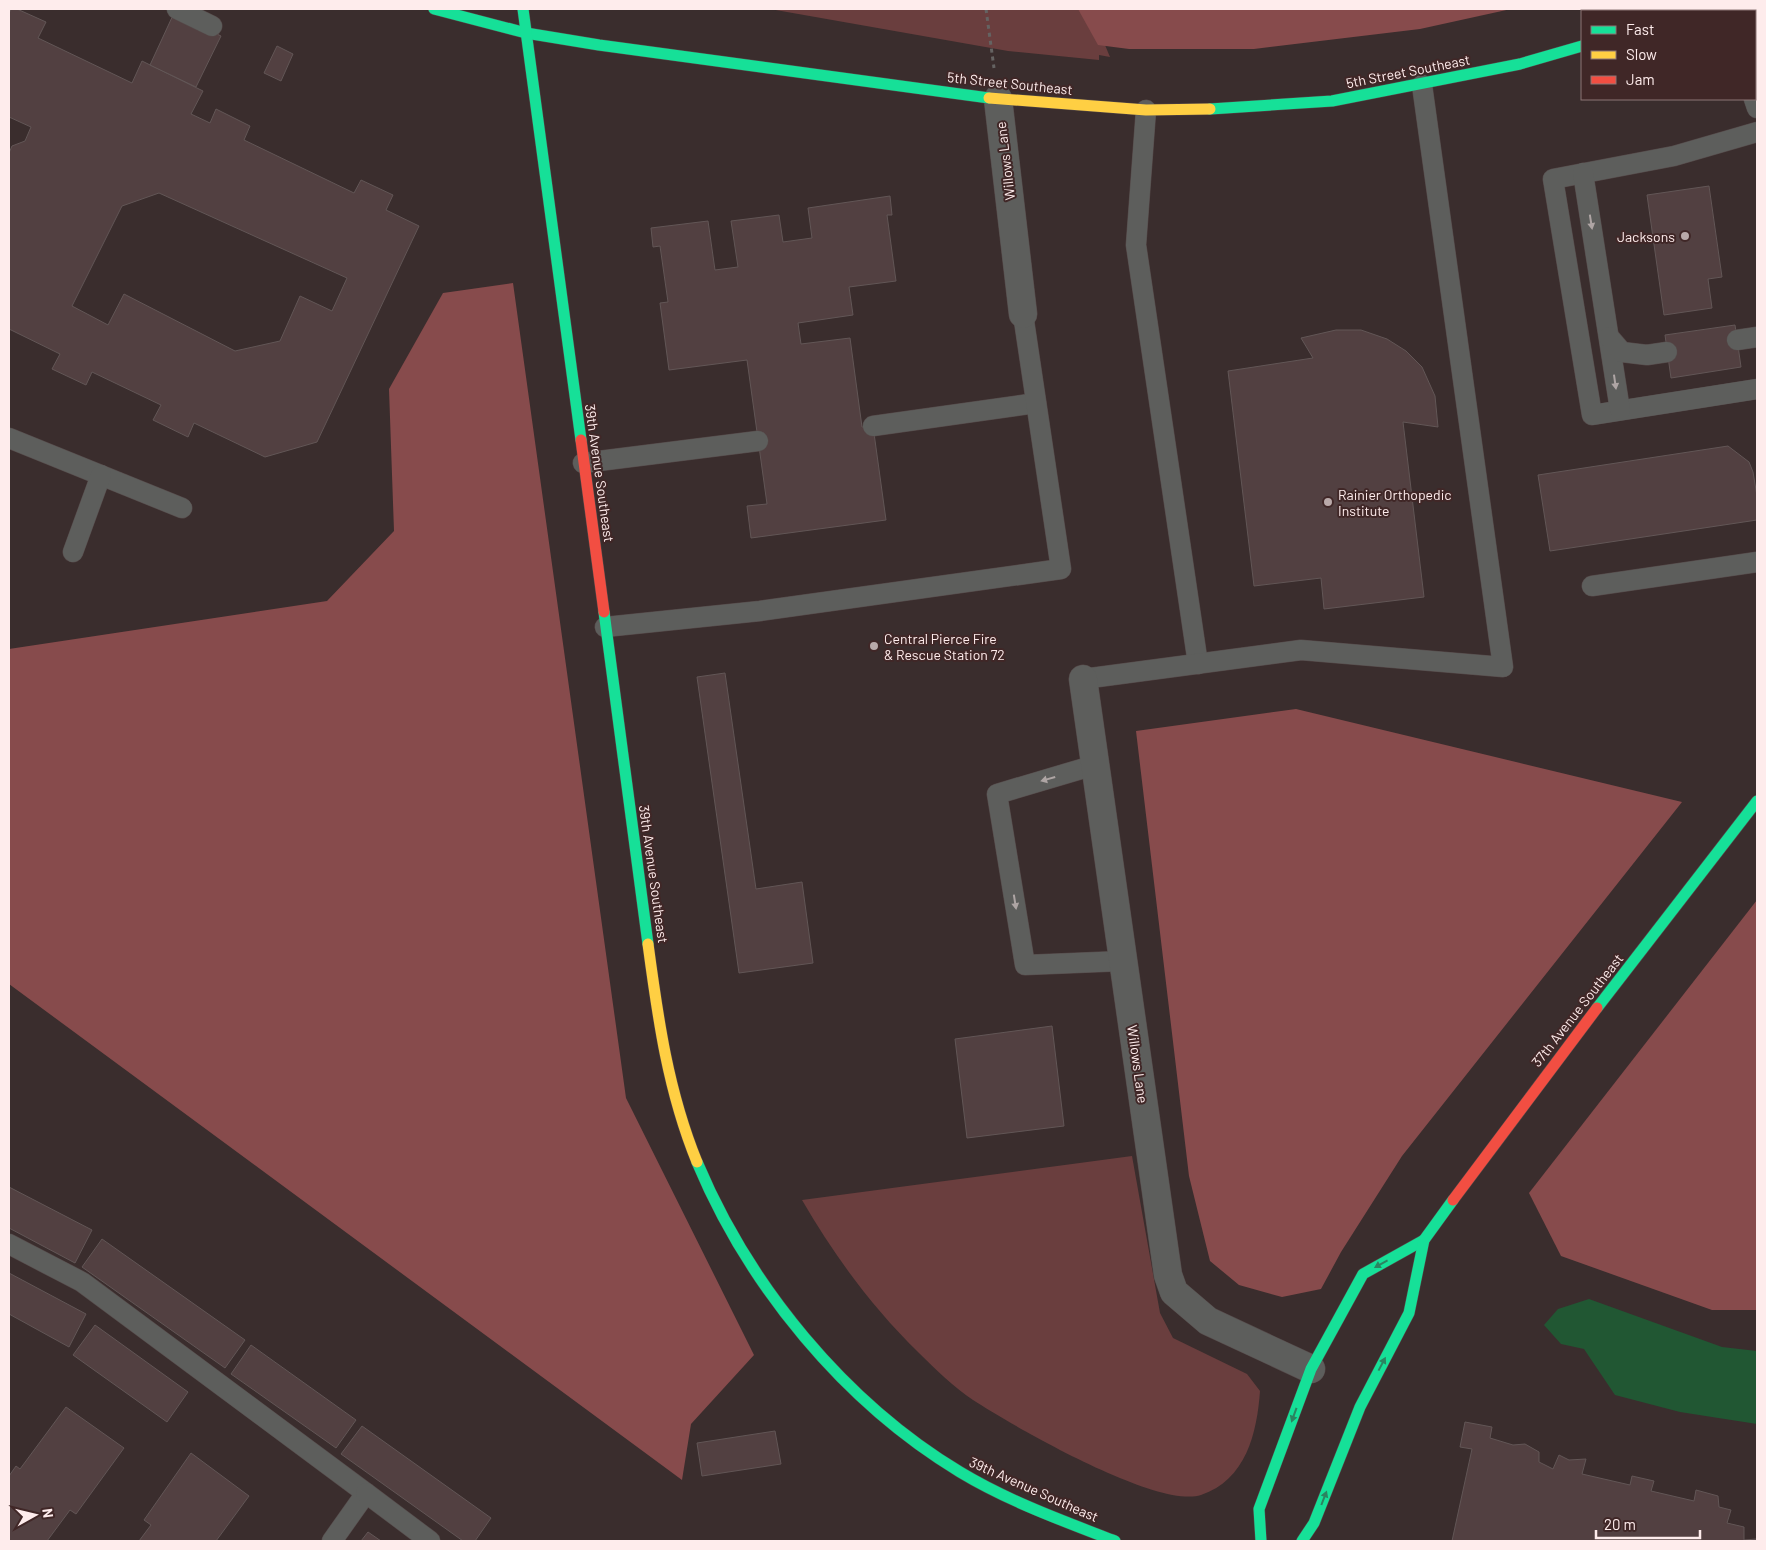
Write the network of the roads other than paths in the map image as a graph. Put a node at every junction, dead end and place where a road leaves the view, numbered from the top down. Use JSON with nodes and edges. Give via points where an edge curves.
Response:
{"nodes":[{"id":1,"x":177,"y":9,"type":"edge"},
{"id":2,"x":434,"y":9,"type":"edge"},
{"id":3,"x":522,"y":9,"type":"edge"},
{"id":4,"x":212,"y":26,"type":"dead end"},
{"id":5,"x":526,"y":33,"type":"junction"},
{"id":6,"x":1581,"y":46,"type":"edge"},
{"id":7,"x":1422,"y":85,"type":"junction"},
{"id":8,"x":998,"y":99,"type":"junction"},
{"id":9,"x":1146,"y":110,"type":"junction"},
{"id":10,"x":1757,"y":132,"type":"edge"},
{"id":11,"x":1583,"y":173,"type":"junction"},
{"id":12,"x":1023,"y":314,"type":"joint"},
{"id":13,"x":1609,"y":337,"type":"junction"},
{"id":14,"x":1757,"y":337,"type":"edge"},
{"id":15,"x":1737,"y":340,"type":"dead end"},
{"id":16,"x":1667,"y":352,"type":"dead end"},
{"id":17,"x":1757,"y":389,"type":"edge"},
{"id":18,"x":1036,"y":403,"type":"junction"},
{"id":19,"x":1620,"y":410,"type":"junction"},
{"id":20,"x":873,"y":426,"type":"dead end"},
{"id":21,"x":9,"y":438,"type":"edge"},
{"id":22,"x":758,"y":441,"type":"dead end"},
{"id":23,"x":583,"y":463,"type":"junction"},
{"id":24,"x":101,"y":476,"type":"junction"},
{"id":25,"x":182,"y":508,"type":"dead end"},
{"id":26,"x":73,"y":552,"type":"dead end"},
{"id":27,"x":1757,"y":562,"type":"edge"},
{"id":28,"x":1592,"y":586,"type":"dead end"},
{"id":29,"x":605,"y":627,"type":"junction"},
{"id":30,"x":1198,"y":664,"type":"junction"},
{"id":31,"x":1083,"y":679,"type":"joint"},
{"id":32,"x":1094,"y":765,"type":"junction"},
{"id":33,"x":1757,"y":801,"type":"edge"},
{"id":34,"x":1123,"y":961,"type":"junction"},
{"id":35,"x":1424,"y":1240,"type":"junction"},
{"id":36,"x":9,"y":1244,"type":"edge"},
{"id":37,"x":1311,"y":1369,"type":"junction"},
{"id":38,"x":366,"y":1492,"type":"junction"},
{"id":39,"x":332,"y":1541,"type":"edge"},
{"id":40,"x":430,"y":1541,"type":"edge"},
{"id":41,"x":1115,"y":1541,"type":"edge"},
{"id":42,"x":1261,"y":1541,"type":"edge"},
{"id":43,"x":1302,"y":1541,"type":"edge"}],
"edges":[{"from":1,"to":4,"type":"lane"},
{"from":2,"to":5,"type":"main road","name":"5th Street Southeast"},
{"from":3,"to":5,"type":"main road","name":"39th Avenue Southeast"},
{"from":5,"to":8,"type":"main road","name":"5th Street Southeast"},
{"from":5,"to":23,"type":"main road","name":"39th Avenue Southeast"},
{"from":6,"to":7,"type":"main road","name":"5th Street Southeast","via":[[1520,64]]},
{"from":7,"to":9,"type":"main road","name":"5th Street Southeast","via":[[1332,101]]},
{"from":7,"to":30,"type":"lane","via":[[1503,667],[1301,650]]},
{"from":8,"to":9,"type":"main road","name":"5th Street Southeast"},
{"from":8,"to":12,"type":"street","name":"Willows Lane"},
{"from":9,"to":30,"type":"lane","via":[[1136,245]]},
{"from":10,"to":11,"type":"lane","via":[[1674,156]]},
{"from":11,"to":13,"type":"lane","one_way":true},
{"from":11,"to":19,"type":"lane","via":[[1553,179],[1592,415]]},
{"from":12,"to":18,"type":"lane"},
{"from":13,"to":16,"type":"lane","via":[[1622,352]]},
{"from":13,"to":19,"type":"lane","one_way":true},
{"from":14,"to":15,"type":"lane"},
{"from":17,"to":19,"type":"lane"},
{"from":18,"to":20,"type":"lane"},
{"from":18,"to":29,"type":"lane","via":[[1061,569],[760,611]]},
{"from":21,"to":24,"type":"lane"},
{"from":22,"to":23,"type":"lane"},
{"from":23,"to":29,"type":"main road","name":"39th Avenue Southeast"},
{"from":24,"to":25,"type":"lane"},
{"from":24,"to":26,"type":"lane"},
{"from":27,"to":28,"type":"lane"},
{"from":29,"to":41,"type":"main road","name":"39th Avenue Southeast","via":[[662,1046],[684,1129],[718,1205],[756,1272],[824,1359],[891,1422],[958,1471],[1025,1504]]},
{"from":30,"to":31,"type":"lane"},
{"from":31,"to":32,"type":"street","name":"Willows Lane"},
{"from":32,"to":34,"type":"street","name":"Willows Lane"},
{"from":32,"to":34,"type":"lane","one_way":true,"via":[[997,794],[1025,965]]},
{"from":33,"to":35,"type":"main road","name":"37th Avenue Southeast","via":[[1526,1100]]},
{"from":34,"to":37,"type":"street","name":"Willows Lane","via":[[1168,1275],[1174,1292],[1208,1321]]},
{"from":35,"to":37,"type":"main road","name":"37th Avenue Southeast","one_way":true,"via":[[1363,1274]]},
{"from":43,"to":35,"type":"main road","name":"37th Avenue Southeast","one_way":true,"via":[[1314,1523],[1360,1407],[1409,1313]]},
{"from":36,"to":38,"type":"lane","via":[[82,1282]]},
{"from":37,"to":42,"type":"main road","one_way":true,"via":[[1259,1509]]},
{"from":38,"to":39,"type":"lane"},
{"from":38,"to":40,"type":"lane"}]}
